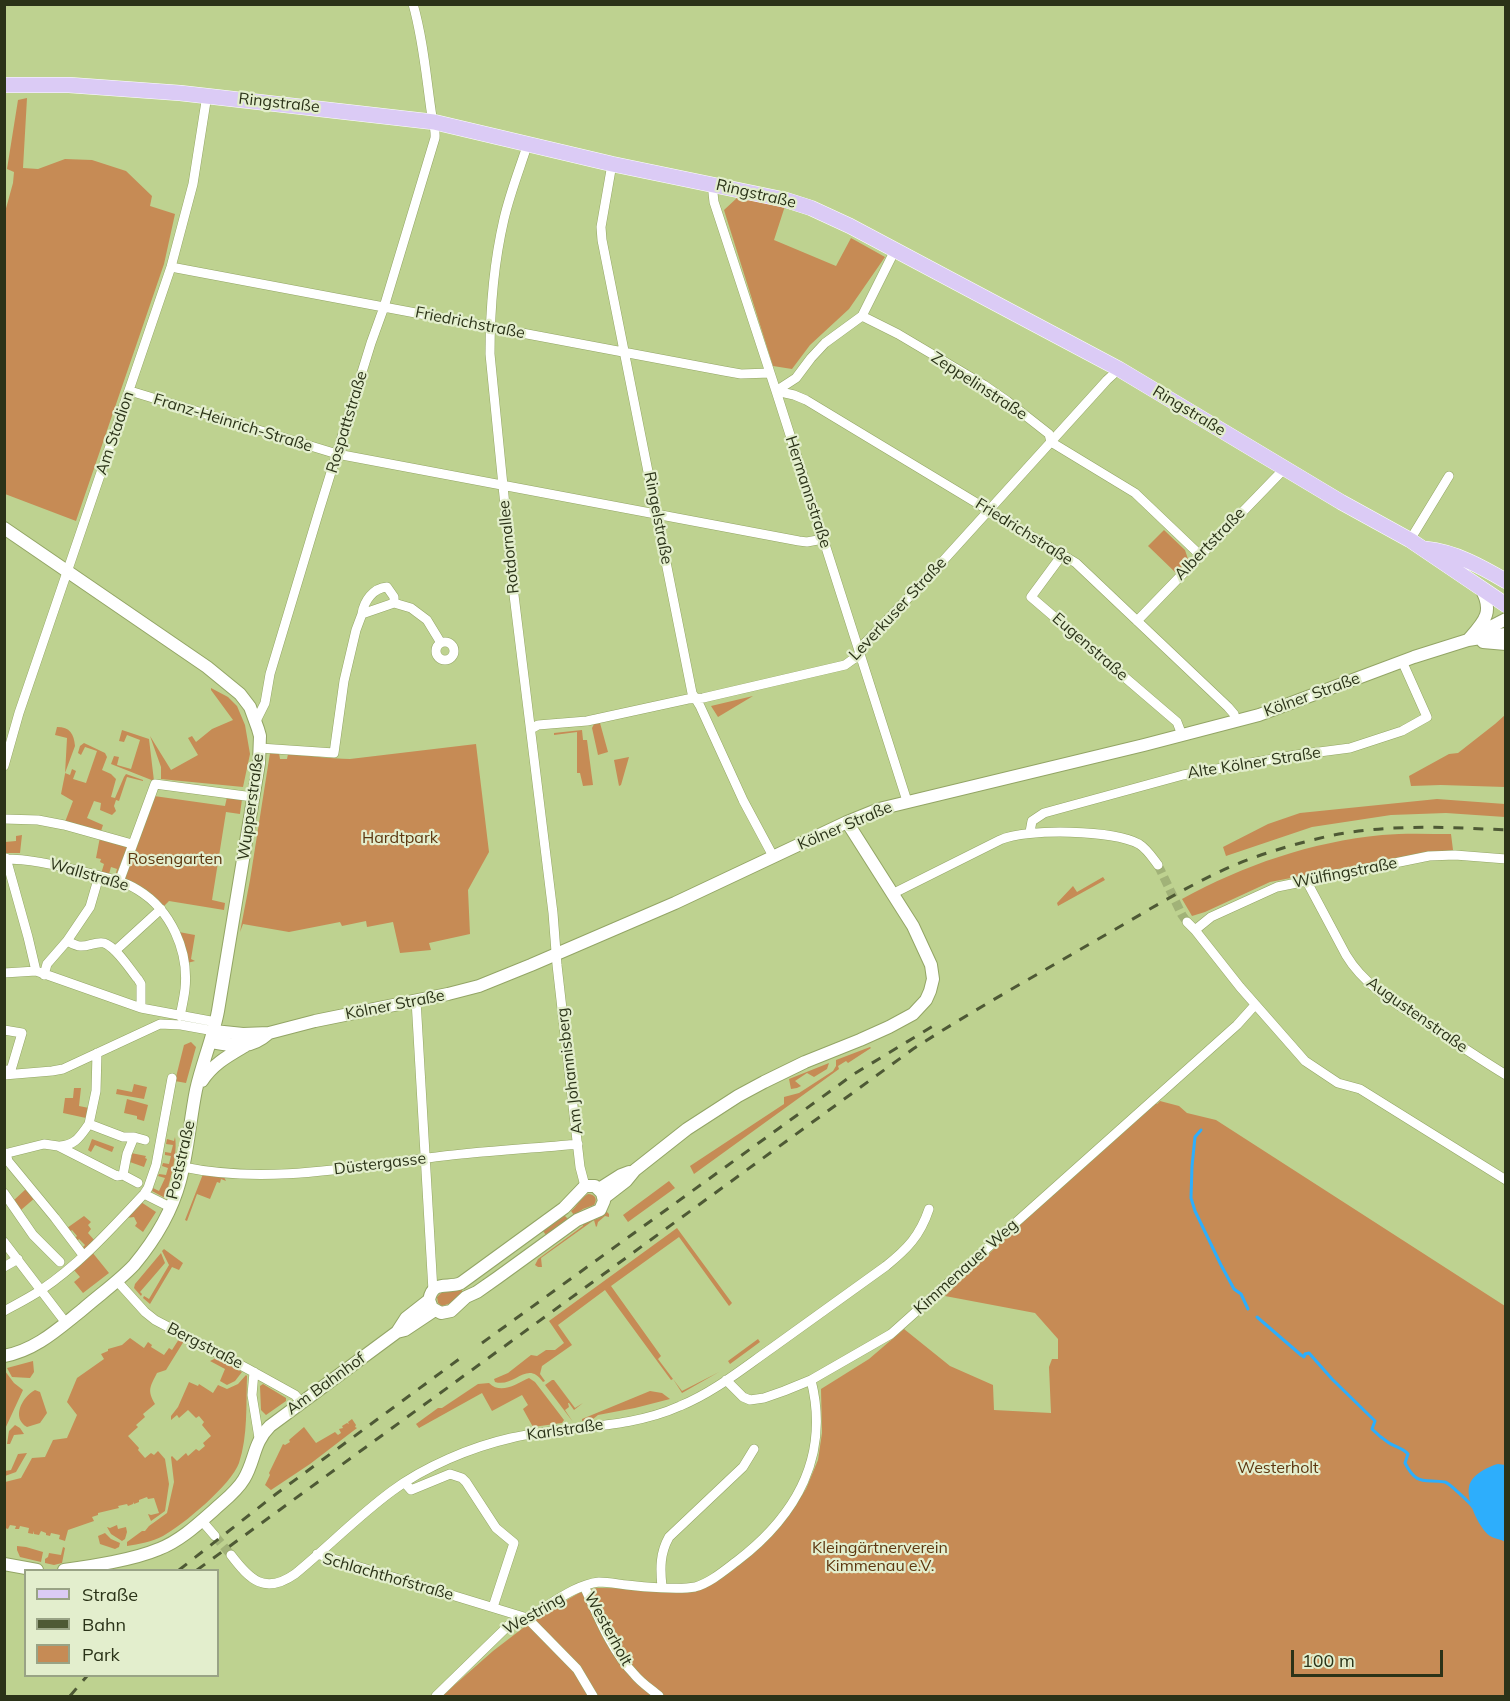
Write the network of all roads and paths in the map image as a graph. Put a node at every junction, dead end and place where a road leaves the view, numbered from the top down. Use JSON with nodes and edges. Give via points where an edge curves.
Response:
{"nodes":[{"id":1,"x":413,"y":4,"type":"edge"},
{"id":2,"x":6,"y":86,"type":"edge"},
{"id":3,"x":207,"y":95,"type":"junction"},
{"id":4,"x":434,"y":122,"type":"junction"},
{"id":5,"x":528,"y":143,"type":"junction"},
{"id":6,"x":612,"y":164,"type":"junction"},
{"id":7,"x":712,"y":184,"type":"junction"},
{"id":8,"x":896,"y":250,"type":"junction"},
{"id":9,"x":171,"y":267,"type":"junction"},
{"id":10,"x":384,"y":307,"type":"junction"},
{"id":11,"x":862,"y":316,"type":"junction"},
{"id":12,"x":491,"y":327,"type":"junction"},
{"id":13,"x":625,"y":353,"type":"junction"},
{"id":14,"x":1119,"y":369,"type":"junction"},
{"id":15,"x":770,"y":373,"type":"junction"},
{"id":16,"x":130,"y":391,"type":"junction"},
{"id":17,"x":776,"y":391,"type":"junction"},
{"id":18,"x":1051,"y":442,"type":"junction"},
{"id":19,"x":337,"y":454,"type":"junction"},
{"id":20,"x":1285,"y":468,"type":"junction"},
{"id":21,"x":1449,"y":476,"type":"dead end"},
{"id":22,"x":502,"y":485,"type":"junction"},
{"id":23,"x":989,"y":510,"type":"junction"},
{"id":24,"x":657,"y":513,"type":"junction"},
{"id":25,"x":4,"y":528,"type":"edge"},
{"id":26,"x":823,"y":539,"type":"junction"},
{"id":27,"x":1410,"y":540,"type":"junction"},
{"id":28,"x":1423,"y":549,"type":"junction"},
{"id":29,"x":1062,"y":555,"type":"junction"},
{"id":30,"x":1200,"y":555,"type":"junction"},
{"id":31,"x":68,"y":572,"type":"junction"},
{"id":32,"x":1501,"y":577,"type":"edge"},
{"id":33,"x":1480,"y":586,"type":"junction"},
{"id":34,"x":394,"y":603,"type":"junction"},
{"id":35,"x":1506,"y":605,"type":"edge"},
{"id":36,"x":362,"y":614,"type":"junction"},
{"id":37,"x":1506,"y":619,"type":"edge"},
{"id":38,"x":1137,"y":621,"type":"junction"},
{"id":39,"x":1506,"y":634,"type":"edge"},
{"id":40,"x":1468,"y":640,"type":"junction"},
{"id":41,"x":441,"y":643,"type":"dead end"},
{"id":42,"x":1506,"y":644,"type":"edge"},
{"id":43,"x":859,"y":655,"type":"junction"},
{"id":44,"x":1402,"y":661,"type":"junction"},
{"id":45,"x":695,"y":699,"type":"junction"},
{"id":46,"x":1236,"y":721,"type":"junction"},
{"id":47,"x":256,"y":722,"type":"junction"},
{"id":48,"x":531,"y":729,"type":"junction"},
{"id":49,"x":1182,"y":735,"type":"junction"},
{"id":50,"x":260,"y":748,"type":"junction"},
{"id":51,"x":4,"y":766,"type":"edge"},
{"id":52,"x":253,"y":797,"type":"junction"},
{"id":53,"x":907,"y":801,"type":"junction"},
{"id":54,"x":4,"y":819,"type":"edge"},
{"id":55,"x":847,"y":822,"type":"junction"},
{"id":56,"x":1030,"y":832,"type":"junction"},
{"id":57,"x":132,"y":844,"type":"junction"},
{"id":58,"x":773,"y":856,"type":"junction"},
{"id":59,"x":5,"y":859,"type":"edge"},
{"id":60,"x":1506,"y":859,"type":"edge"},
{"id":61,"x":1158,"y":865,"type":"tunnel mouth"},
{"id":62,"x":99,"y":876,"type":"junction"},
{"id":63,"x":1306,"y":880,"type":"junction"},
{"id":64,"x":119,"y":882,"type":"junction"},
{"id":65,"x":892,"y":894,"type":"junction"},
{"id":66,"x":161,"y":909,"type":"junction"},
{"id":67,"x":1186,"y":922,"type":"tunnel mouth"},
{"id":68,"x":1195,"y":930,"type":"junction"},
{"id":69,"x":67,"y":941,"type":"junction"},
{"id":70,"x":115,"y":951,"type":"junction"},
{"id":71,"x":556,"y":955,"type":"junction"},
{"id":72,"x":4,"y":973,"type":"edge"},
{"id":73,"x":40,"y":973,"type":"junction"},
{"id":74,"x":416,"y":1000,"type":"junction"},
{"id":75,"x":1255,"y":1005,"type":"junction"},
{"id":76,"x":141,"y":1008,"type":"junction"},
{"id":77,"x":180,"y":1016,"type":"junction"},
{"id":78,"x":4,"y":1030,"type":"edge"},
{"id":79,"x":214,"y":1032,"type":"junction"},
{"id":80,"x":269,"y":1033,"type":"junction"},
{"id":81,"x":245,"y":1046,"type":"junction"},
{"id":82,"x":97,"y":1053,"type":"junction"},
{"id":83,"x":4,"y":1070,"type":"edge"},
{"id":84,"x":4,"y":1074,"type":"edge"},
{"id":85,"x":1506,"y":1075,"type":"edge"},
{"id":86,"x":172,"y":1078,"type":"dead end"},
{"id":87,"x":197,"y":1089,"type":"junction"},
{"id":88,"x":89,"y":1125,"type":"junction"},
{"id":89,"x":134,"y":1137,"type":"junction"},
{"id":90,"x":153,"y":1143,"type":"junction"},
{"id":91,"x":578,"y":1144,"type":"junction"},
{"id":92,"x":57,"y":1146,"type":"junction"},
{"id":93,"x":5,"y":1153,"type":"edge"},
{"id":94,"x":426,"y":1158,"type":"junction"},
{"id":95,"x":183,"y":1167,"type":"junction"},
{"id":96,"x":123,"y":1175,"type":"junction"},
{"id":97,"x":1506,"y":1180,"type":"edge"},
{"id":98,"x":138,"y":1183,"type":"dead end"},
{"id":99,"x":585,"y":1186,"type":"junction"},
{"id":100,"x":4,"y":1193,"type":"edge"},
{"id":101,"x":601,"y":1193,"type":"junction"},
{"id":102,"x":144,"y":1194,"type":"junction"},
{"id":103,"x":170,"y":1207,"type":"junction"},
{"id":104,"x":929,"y":1209,"type":"dead end"},
{"id":105,"x":4,"y":1242,"type":"edge"},
{"id":106,"x":83,"y":1255,"type":"junction"},
{"id":107,"x":18,"y":1259,"type":"junction"},
{"id":108,"x":60,"y":1262,"type":"dead end"},
{"id":109,"x":4,"y":1267,"type":"edge"},
{"id":110,"x":117,"y":1281,"type":"junction"},
{"id":111,"x":42,"y":1289,"type":"junction"},
{"id":112,"x":432,"y":1300,"type":"junction"},
{"id":113,"x":4,"y":1311,"type":"edge"},
{"id":114,"x":66,"y":1323,"type":"junction"},
{"id":115,"x":4,"y":1356,"type":"edge"},
{"id":116,"x":254,"y":1372,"type":"junction"},
{"id":117,"x":726,"y":1380,"type":"junction"},
{"id":118,"x":811,"y":1380,"type":"junction"},
{"id":119,"x":302,"y":1402,"type":"junction"},
{"id":120,"x":259,"y":1438,"type":"junction"},
{"id":121,"x":754,"y":1449,"type":"dead end"},
{"id":122,"x":405,"y":1483,"type":"junction"},
{"id":123,"x":202,"y":1521,"type":"junction"},
{"id":124,"x":215,"y":1536,"type":"tunnel mouth"},
{"id":125,"x":317,"y":1554,"type":"junction"},
{"id":126,"x":231,"y":1555,"type":"tunnel mouth"},
{"id":127,"x":4,"y":1564,"type":"edge"},
{"id":128,"x":32,"y":1569,"type":"edge"},
{"id":129,"x":69,"y":1569,"type":"edge"},
{"id":130,"x":584,"y":1586,"type":"junction"},
{"id":131,"x":662,"y":1587,"type":"junction"},
{"id":132,"x":493,"y":1607,"type":"junction"},
{"id":133,"x":527,"y":1618,"type":"junction"},
{"id":134,"x":436,"y":1696,"type":"edge"},
{"id":135,"x":593,"y":1696,"type":"edge"},
{"id":136,"x":659,"y":1696,"type":"edge"}],
"edges":[{"from":1,"to":4,"type":"street","name":"Rospattstraße"},
{"from":2,"to":3,"type":"main road","name":"Ringstraße","via":[[69,85]]},
{"from":3,"to":4,"type":"main road","name":"Ringstraße"},
{"from":3,"to":9,"type":"street","name":"Am Stadion","via":[[193,184]]},
{"from":4,"to":5,"type":"main road","name":"Ringstraße"},
{"from":4,"to":10,"type":"street","name":"Rospattstraße","via":[[435,138]]},
{"from":5,"to":6,"type":"main road","name":"Ringstraße"},
{"from":5,"to":12,"type":"street","name":"Rotdornallee","via":[[504,217]]},
{"from":6,"to":7,"type":"main road","name":"Ringstraße"},
{"from":6,"to":13,"type":"street","name":"Ringelstraße","via":[[601,227]]},
{"from":7,"to":8,"type":"main road","name":"Ringstraße","via":[[811,208]]},
{"from":7,"to":15,"type":"street","name":"Hermannstraße","via":[[714,202]]},
{"from":8,"to":11,"type":"street"},
{"from":8,"to":14,"type":"main road","name":"Ringstraße"},
{"from":9,"to":10,"type":"street","name":"Friedrichstraße"},
{"from":9,"to":16,"type":"street","name":"Am Stadion"},
{"from":10,"to":12,"type":"street","name":"Friedrichstraße"},
{"from":10,"to":19,"type":"street","name":"Rospattstraße"},
{"from":11,"to":17,"type":"street","via":[[825,343],[796,378]]},
{"from":11,"to":18,"type":"street","name":"Zeppelinstraße","via":[[1007,401],[1049,435]]},
{"from":12,"to":13,"type":"street","name":"Friedrichstraße"},
{"from":12,"to":22,"type":"street","name":"Rotdornallee"},
{"from":13,"to":15,"type":"street","name":"Friedrichstraße","via":[[741,374]]},
{"from":13,"to":24,"type":"street","name":"Ringelstraße"},
{"from":14,"to":18,"type":"street","name":"Leverkuser Straße"},
{"from":14,"to":20,"type":"main road","name":"Ringstraße"},
{"from":15,"to":17,"type":"street","name":"Hermannstraße"},
{"from":16,"to":19,"type":"street","name":"Franz-Heinrich-Straße"},
{"from":16,"to":31,"type":"street","name":"Am Stadion"},
{"from":17,"to":23,"type":"street","name":"Friedrichstraße","via":[[806,400]]},
{"from":17,"to":26,"type":"street","name":"Hermannstraße"},
{"from":18,"to":23,"type":"street","name":"Leverkuser Straße"},
{"from":18,"to":30,"type":"street","name":"Zeppelinstraße","via":[[1135,493]]},
{"from":19,"to":22,"type":"street","name":"Franz-Heinrich-Straße"},
{"from":19,"to":47,"type":"street","name":"Rospattstraße","via":[[274,661],[265,703]]},
{"from":20,"to":27,"type":"main road","name":"Ringstraße"},
{"from":20,"to":30,"type":"street","name":"Albertstraße"},
{"from":21,"to":27,"type":"street"},
{"from":22,"to":24,"type":"street","name":"Franz-Heinrich-Straße"},
{"from":22,"to":48,"type":"street","name":"Rotdornallee"},
{"from":23,"to":29,"type":"street","name":"Friedrichstraße"},
{"from":23,"to":43,"type":"street","name":"Leverkuser Straße","via":[[864,644]]},
{"from":24,"to":26,"type":"street","name":"Franz-Heinrich-Straße","via":[[807,542]]},
{"from":24,"to":45,"type":"street","name":"Ringelstraße"},
{"from":25,"to":31,"type":"street","name":"Wupperstraße"},
{"from":26,"to":43,"type":"street","name":"Hermannstraße"},
{"from":27,"to":28,"type":"main road","name":"Ringstraße"},
{"from":28,"to":32,"type":"main road","name":"Ringstraße","via":[[1444,551]]},
{"from":28,"to":33,"type":"main road","name":"Ringstraße"},
{"from":29,"to":38,"type":"street","name":"Friedrichstraße","via":[[1076,563]]},
{"from":29,"to":49,"type":"street","name":"Eugenstraße","via":[[1031,597],[1177,722]]},
{"from":30,"to":38,"type":"street","name":"Albertstraße"},
{"from":31,"to":47,"type":"street","name":"Wupperstraße","via":[[207,667],[240,694]]},
{"from":31,"to":51,"type":"street","name":"Am Stadion"},
{"from":33,"to":35,"type":"main road","name":"Ringstraße"},
{"from":33,"to":40,"type":"street","via":[[1487,600],[1487,614]]},
{"from":34,"to":36,"type":"street"},
{"from":34,"to":36,"type":"street","via":[[387,587],[380,588],[367,599]]},
{"from":34,"to":41,"type":"street","via":[[419,612]]},
{"from":36,"to":50,"type":"street","via":[[346,671],[334,753]]},
{"from":37,"to":40,"type":"street","name":"Kölner Straße"},
{"from":38,"to":46,"type":"street","name":"Friedrichstraße","via":[[1228,707]]},
{"from":39,"to":40,"type":"street","name":"Kölner Straße"},
{"from":40,"to":42,"type":"street"},
{"from":40,"to":44,"type":"street","name":"Kölner Straße"},
{"from":43,"to":45,"type":"street","name":"Leverkuser Straße","via":[[845,665]]},
{"from":43,"to":53,"type":"street","name":"Hermannstraße"},
{"from":44,"to":46,"type":"street","name":"Kölner Straße"},
{"from":44,"to":56,"type":"street","name":"Alte Kölner Straße","via":[[1427,717],[1402,730],[1350,748],[1183,775],[1044,813],[1032,821]]},
{"from":45,"to":48,"type":"street","name":"Leverkuser Straße"},
{"from":45,"to":58,"type":"street","name":"Ringelstraße"},
{"from":46,"to":49,"type":"street","name":"Kölner Straße"},
{"from":47,"to":50,"type":"street","name":"Wupperstraße"},
{"from":48,"to":71,"type":"street","name":"Rotdornallee"},
{"from":49,"to":53,"type":"street","name":"Kölner Straße"},
{"from":50,"to":52,"type":"street","name":"Wupperstraße"},
{"from":52,"to":57,"type":"street","via":[[155,783]]},
{"from":52,"to":79,"type":"street","name":"Wupperstraße"},
{"from":53,"to":55,"type":"street","name":"Kölner Straße"},
{"from":54,"to":57,"type":"street","via":[[64,825]]},
{"from":55,"to":58,"type":"street","name":"Kölner Straße"},
{"from":55,"to":65,"type":"street"},
{"from":56,"to":61,"type":"street","via":[[1124,838],[1145,848]]},
{"from":56,"to":65,"type":"street","via":[[1011,835]]},
{"from":57,"to":64,"type":"street"},
{"from":58,"to":71,"type":"street","name":"Kölner Straße"},
{"from":59,"to":62,"type":"street","name":"Wallstraße","via":[[49,863]]},
{"from":59,"to":73,"type":"street"},
{"from":60,"to":63,"type":"street","name":"Wülfingstraße","via":[[1429,856]]},
{"from":62,"to":64,"type":"street","name":"Wallstraße"},
{"from":62,"to":69,"type":"street","via":[[90,907]]},
{"from":63,"to":68,"type":"street","name":"Wülfingstraße","via":[[1260,893],[1211,917]]},
{"from":63,"to":85,"type":"street","name":"Augustenstraße","via":[[1346,955],[1362,976]]},
{"from":64,"to":66,"type":"street","name":"Wallstraße","via":[[138,890]]},
{"from":65,"to":101,"type":"street","via":[[931,964],[930,992],[913,1014],[738,1096],[635,1170],[621,1175]]},
{"from":66,"to":70,"type":"street"},
{"from":66,"to":77,"type":"street","name":"Wallstraße","via":[[183,958],[186,988]]},
{"from":67,"to":68,"type":"street"},
{"from":68,"to":75,"type":"street"},
{"from":69,"to":70,"type":"street","via":[[79,946],[104,943]]},
{"from":69,"to":73,"type":"street"},
{"from":70,"to":76,"type":"street","via":[[141,984]]},
{"from":71,"to":74,"type":"street","name":"Kölner Straße","via":[[479,986]]},
{"from":71,"to":91,"type":"street","name":"Am Johannisberg"},
{"from":72,"to":73,"type":"street","name":"Kölner Straße"},
{"from":73,"to":76,"type":"street","name":"Kölner Straße"},
{"from":74,"to":80,"type":"street","name":"Kölner Straße"},
{"from":74,"to":94,"type":"street"},
{"from":75,"to":97,"type":"street","via":[[1305,1061],[1338,1083],[1360,1089]]},
{"from":75,"to":118,"type":"street","name":"Kimmenauer Weg","via":[[903,1324],[873,1346]]},
{"from":76,"to":77,"type":"street","name":"Kölner Straße"},
{"from":77,"to":79,"type":"street","name":"Kölner Straße"},
{"from":78,"to":83,"type":"street","via":[[22,1033],[11,1070]]},
{"from":79,"to":80,"type":"street","name":"Kölner Straße"},
{"from":79,"to":81,"type":"street","name":"Kölner Straße"},
{"from":79,"to":82,"type":"street","name":"Kölner Straße","via":[[160,1024]]},
{"from":79,"to":87,"type":"street","name":"Poststraße"},
{"from":80,"to":81,"type":"street","name":"Kölner Straße"},
{"from":81,"to":87,"type":"street","via":[[214,1065]]},
{"from":82,"to":84,"type":"street","via":[[63,1069]]},
{"from":82,"to":88,"type":"street","via":[[96,1091]]},
{"from":86,"to":90,"type":"street"},
{"from":87,"to":95,"type":"street","name":"Poststraße"},
{"from":88,"to":89,"type":"street"},
{"from":88,"to":92,"type":"street","via":[[70,1145]]},
{"from":89,"to":90,"type":"street"},
{"from":89,"to":96,"type":"street"},
{"from":90,"to":102,"type":"street","via":[[156,1165]]},
{"from":91,"to":94,"type":"street","name":"Düstergasse"},
{"from":91,"to":99,"type":"street","name":"Am Johannisberg"},
{"from":92,"to":93,"type":"street","via":[[44,1144]]},
{"from":92,"to":96,"type":"street","via":[[117,1176]]},
{"from":93,"to":106,"type":"street"},
{"from":94,"to":95,"type":"street","name":"Düstergasse","via":[[270,1174],[232,1175]]},
{"from":94,"to":112,"type":"street"},
{"from":95,"to":103,"type":"street","name":"Poststraße"},
{"from":96,"to":98,"type":"street"},
{"from":99,"to":101,"type":"street"},
{"from":99,"to":112,"type":"street","via":[[569,1204],[461,1283],[440,1286]]},
{"from":100,"to":108,"type":"street","via":[[33,1235]]},
{"from":101,"to":112,"type":"street","via":[[600,1210],[577,1220],[451,1311],[445,1313]]},
{"from":102,"to":103,"type":"street"},
{"from":102,"to":106,"type":"street"},
{"from":103,"to":110,"type":"street","name":"Poststraße","via":[[144,1252]]},
{"from":104,"to":117,"type":"street","name":"Karlstraße","via":[[920,1232],[900,1255]]},
{"from":105,"to":107,"type":"street"},
{"from":106,"to":111,"type":"street"},
{"from":107,"to":109,"type":"street"},
{"from":107,"to":111,"type":"street"},
{"from":110,"to":114,"type":"street","name":"Poststraße"},
{"from":110,"to":116,"type":"street","name":"Bergstraße","via":[[155,1320]]},
{"from":111,"to":113,"type":"street"},
{"from":111,"to":114,"type":"street"},
{"from":112,"to":119,"type":"street","name":"Am Bahnhof","via":[[405,1330]]},
{"from":114,"to":115,"type":"street","name":"Poststraße","via":[[37,1344]]},
{"from":116,"to":119,"type":"street","name":"Bergstraße"},
{"from":116,"to":120,"type":"street","via":[[252,1395]]},
{"from":117,"to":118,"type":"street","via":[[750,1400]]},
{"from":117,"to":122,"type":"street","name":"Karlstraße","via":[[692,1401],[657,1415],[512,1437],[456,1456]]},
{"from":118,"to":131,"type":"street","via":[[817,1418],[814,1452],[808,1473],[790,1505],[755,1545],[706,1582],[690,1587]]},
{"from":119,"to":120,"type":"street","name":"Am Bahnhof"},
{"from":120,"to":123,"type":"street","via":[[243,1479]]},
{"from":121,"to":131,"type":"street","via":[[743,1467],[669,1537],[661,1557]]},
{"from":122,"to":125,"type":"street","name":"Karlstraße"},
{"from":122,"to":132,"type":"street","via":[[411,1490],[450,1474],[462,1478],[496,1528],[514,1543]]},
{"from":123,"to":124,"type":"street"},
{"from":123,"to":129,"type":"street","via":[[158,1550]]},
{"from":125,"to":126,"type":"street","name":"Schlachthofstraße","via":[[295,1574],[275,1584],[252,1579]]},
{"from":125,"to":132,"type":"street","name":"Schlachthofstraße"},
{"from":127,"to":128,"type":"street"},
{"from":130,"to":131,"type":"street","via":[[605,1582]]},
{"from":130,"to":133,"type":"street","name":"Westring"},
{"from":130,"to":136,"type":"street","name":"Westerholt","via":[[623,1661]]},
{"from":132,"to":133,"type":"street","name":"Schlachthofstraße"},
{"from":133,"to":134,"type":"street","name":"Westring","via":[[510,1624]]},
{"from":133,"to":135,"type":"street","via":[[577,1669]]}]}
